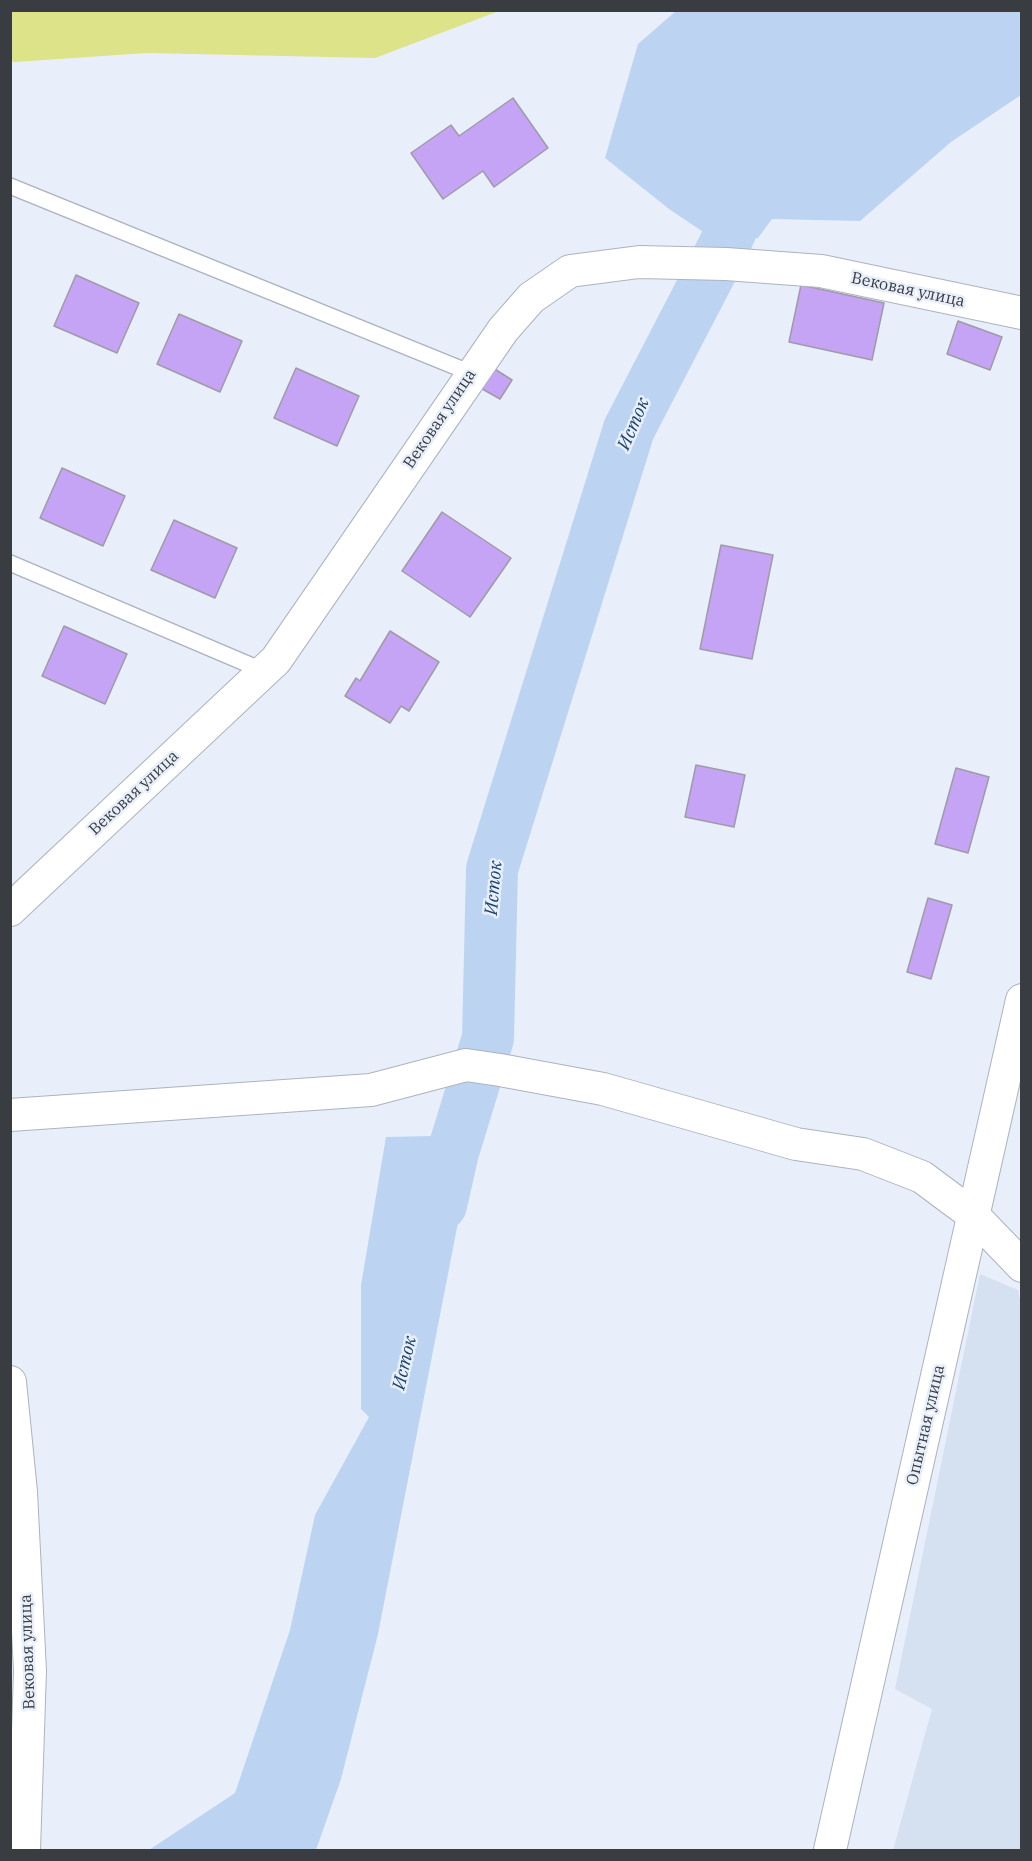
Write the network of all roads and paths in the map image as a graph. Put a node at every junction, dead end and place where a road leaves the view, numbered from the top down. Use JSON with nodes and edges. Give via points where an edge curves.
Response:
{"nodes":[{"id":1,"x":10,"y":186,"type":"edge"},
{"id":2,"x":1022,"y":313,"type":"edge"},
{"id":3,"x":471,"y":374,"type":"junction"},
{"id":4,"x":10,"y":563,"type":"edge"},
{"id":5,"x":264,"y":671,"type":"junction"},
{"id":6,"x":10,"y":910,"type":"edge"},
{"id":7,"x":1022,"y":1000,"type":"edge"},
{"id":8,"x":10,"y":1115,"type":"edge"},
{"id":9,"x":973,"y":1215,"type":"junction"},
{"id":10,"x":1022,"y":1266,"type":"edge"},
{"id":11,"x":10,"y":1382,"type":"edge"},
{"id":12,"x":24,"y":1851,"type":"edge"},
{"id":13,"x":830,"y":1851,"type":"edge"}],
"edges":[{"from":1,"to":3,"type":"lane"},
{"from":2,"to":3,"type":"street","name":"Вековая улица","via":[[821,271],[639,262],[570,271],[531,298]]},
{"from":3,"to":5,"type":"street","name":"Вековая улица","via":[[276,660]]},
{"from":4,"to":5,"type":"lane"},
{"from":5,"to":6,"type":"street","name":"Вековая улица"},
{"from":7,"to":9,"type":"street","name":"Опытная улица"},
{"from":8,"to":9,"type":"street","via":[[371,1090],[466,1065],[603,1089],[796,1144],[863,1154],[922,1178]]},
{"from":9,"to":10,"type":"street"},
{"from":9,"to":13,"type":"street","name":"Опытная улица"},
{"from":11,"to":12,"type":"street","name":"Вековая улица","via":[[21,1492],[30,1671]]}]}
